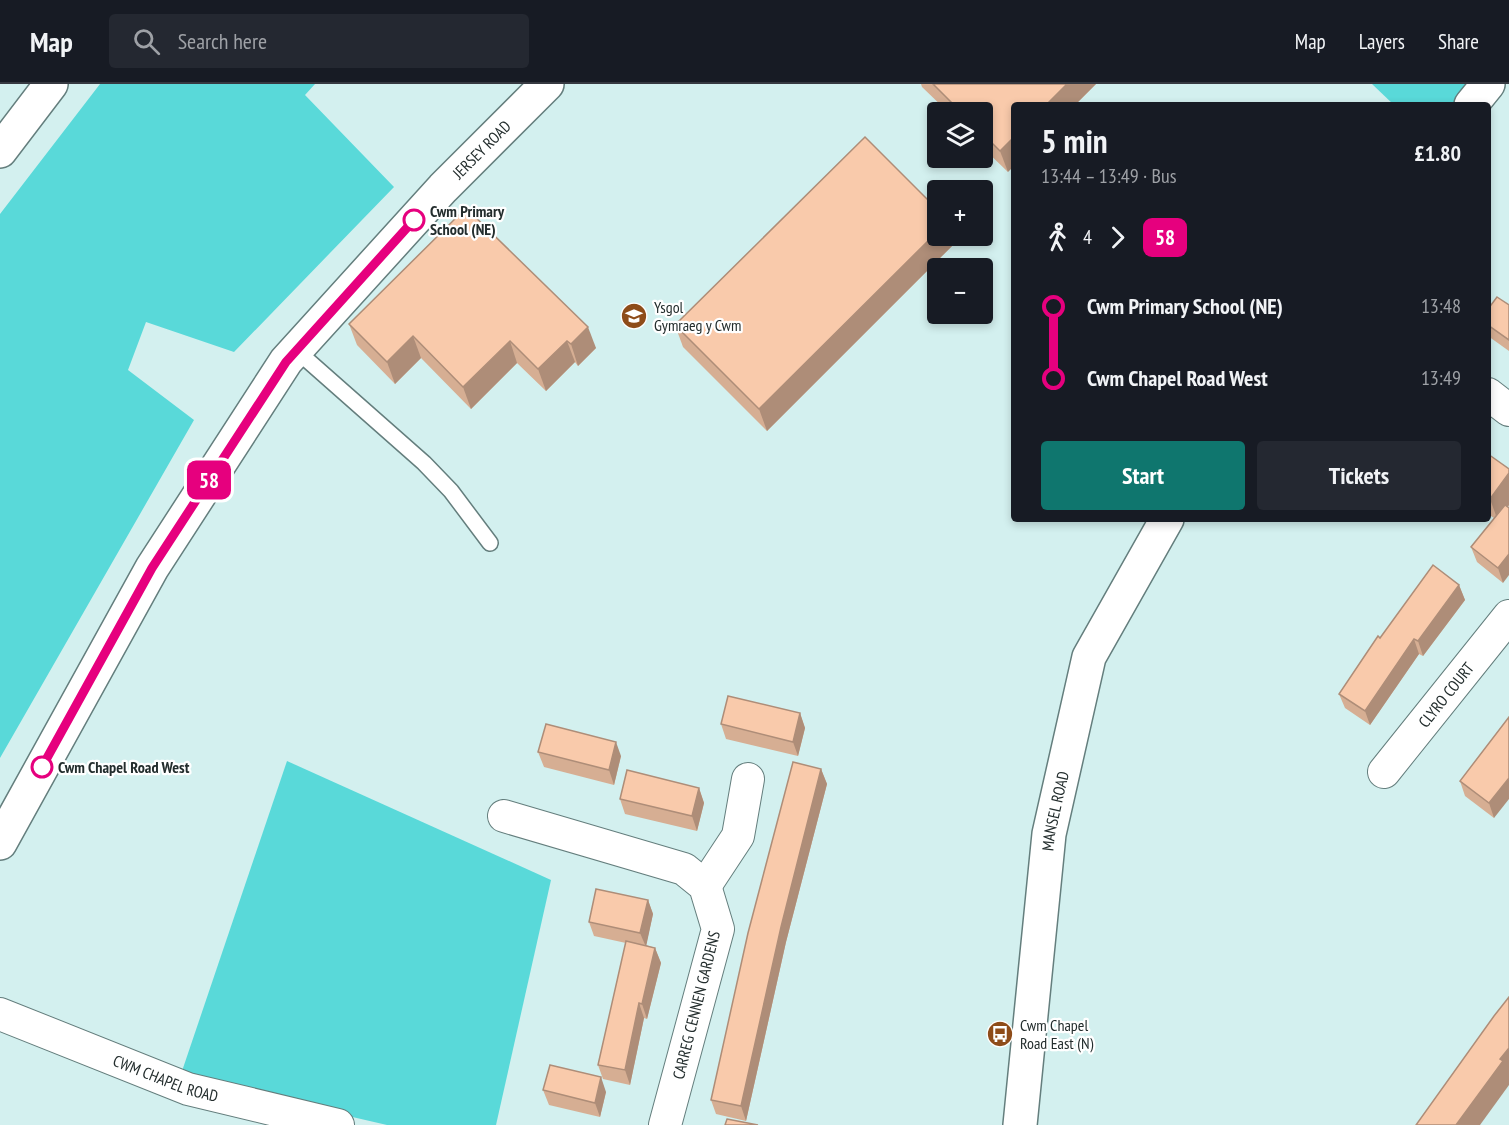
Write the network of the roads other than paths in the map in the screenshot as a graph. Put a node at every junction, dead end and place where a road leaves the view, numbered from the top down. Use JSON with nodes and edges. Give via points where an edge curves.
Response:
{"nodes":[{"id":1,"x":51,"y":84,"type":"edge"},
{"id":2,"x":547,"y":84,"type":"edge"},
{"id":3,"x":1488,"y":84,"type":"edge"},
{"id":4,"x":1473,"y":102,"type":"edge"},
{"id":5,"x":0,"y":151,"type":"edge"},
{"id":6,"x":296,"y":350,"type":"junction"},
{"id":7,"x":1491,"y":396,"type":"edge"},
{"id":8,"x":1509,"y":410,"type":"edge"},
{"id":9,"x":1165,"y":522,"type":"edge"},
{"id":10,"x":490,"y":543,"type":"dead end"},
{"id":11,"x":1509,"y":616,"type":"edge"},
{"id":12,"x":1384,"y":772,"type":"dead end"},
{"id":13,"x":748,"y":779,"type":"dead end"},
{"id":14,"x":504,"y":816,"type":"dead end"},
{"id":15,"x":0,"y":843,"type":"edge"},
{"id":16,"x":705,"y":886,"type":"junction"},
{"id":17,"x":0,"y":1014,"type":"edge"},
{"id":18,"x":338,"y":1125,"type":"edge"},
{"id":19,"x":665,"y":1125,"type":"edge"},
{"id":20,"x":1020,"y":1125,"type":"edge"}],
"edges":[{"from":1,"to":5,"type":"main road"},
{"from":2,"to":6,"type":"main road","name":"JERSEY ROAD","via":[[443,188]]},
{"from":3,"to":4,"type":"main road"},
{"from":6,"to":10,"type":"lane","via":[[424,463],[451,491]]},
{"from":6,"to":15,"type":"main road","name":"JERSEY ROAD","via":[[152,568]]},
{"from":7,"to":8,"type":"street"},
{"from":9,"to":20,"type":"main road","name":"MANSEL ROAD","via":[[1089,657],[1049,834]]},
{"from":11,"to":12,"type":"street","name":"CLYRO COURT"},
{"from":13,"to":16,"type":"street","via":[[738,836]]},
{"from":14,"to":16,"type":"street","via":[[684,869]]},
{"from":16,"to":19,"type":"street","name":"CARREG CENNEN GARDENS","via":[[718,929]]},
{"from":17,"to":18,"type":"street","name":"CWM CHAPEL ROAD","via":[[188,1089]]}]}
